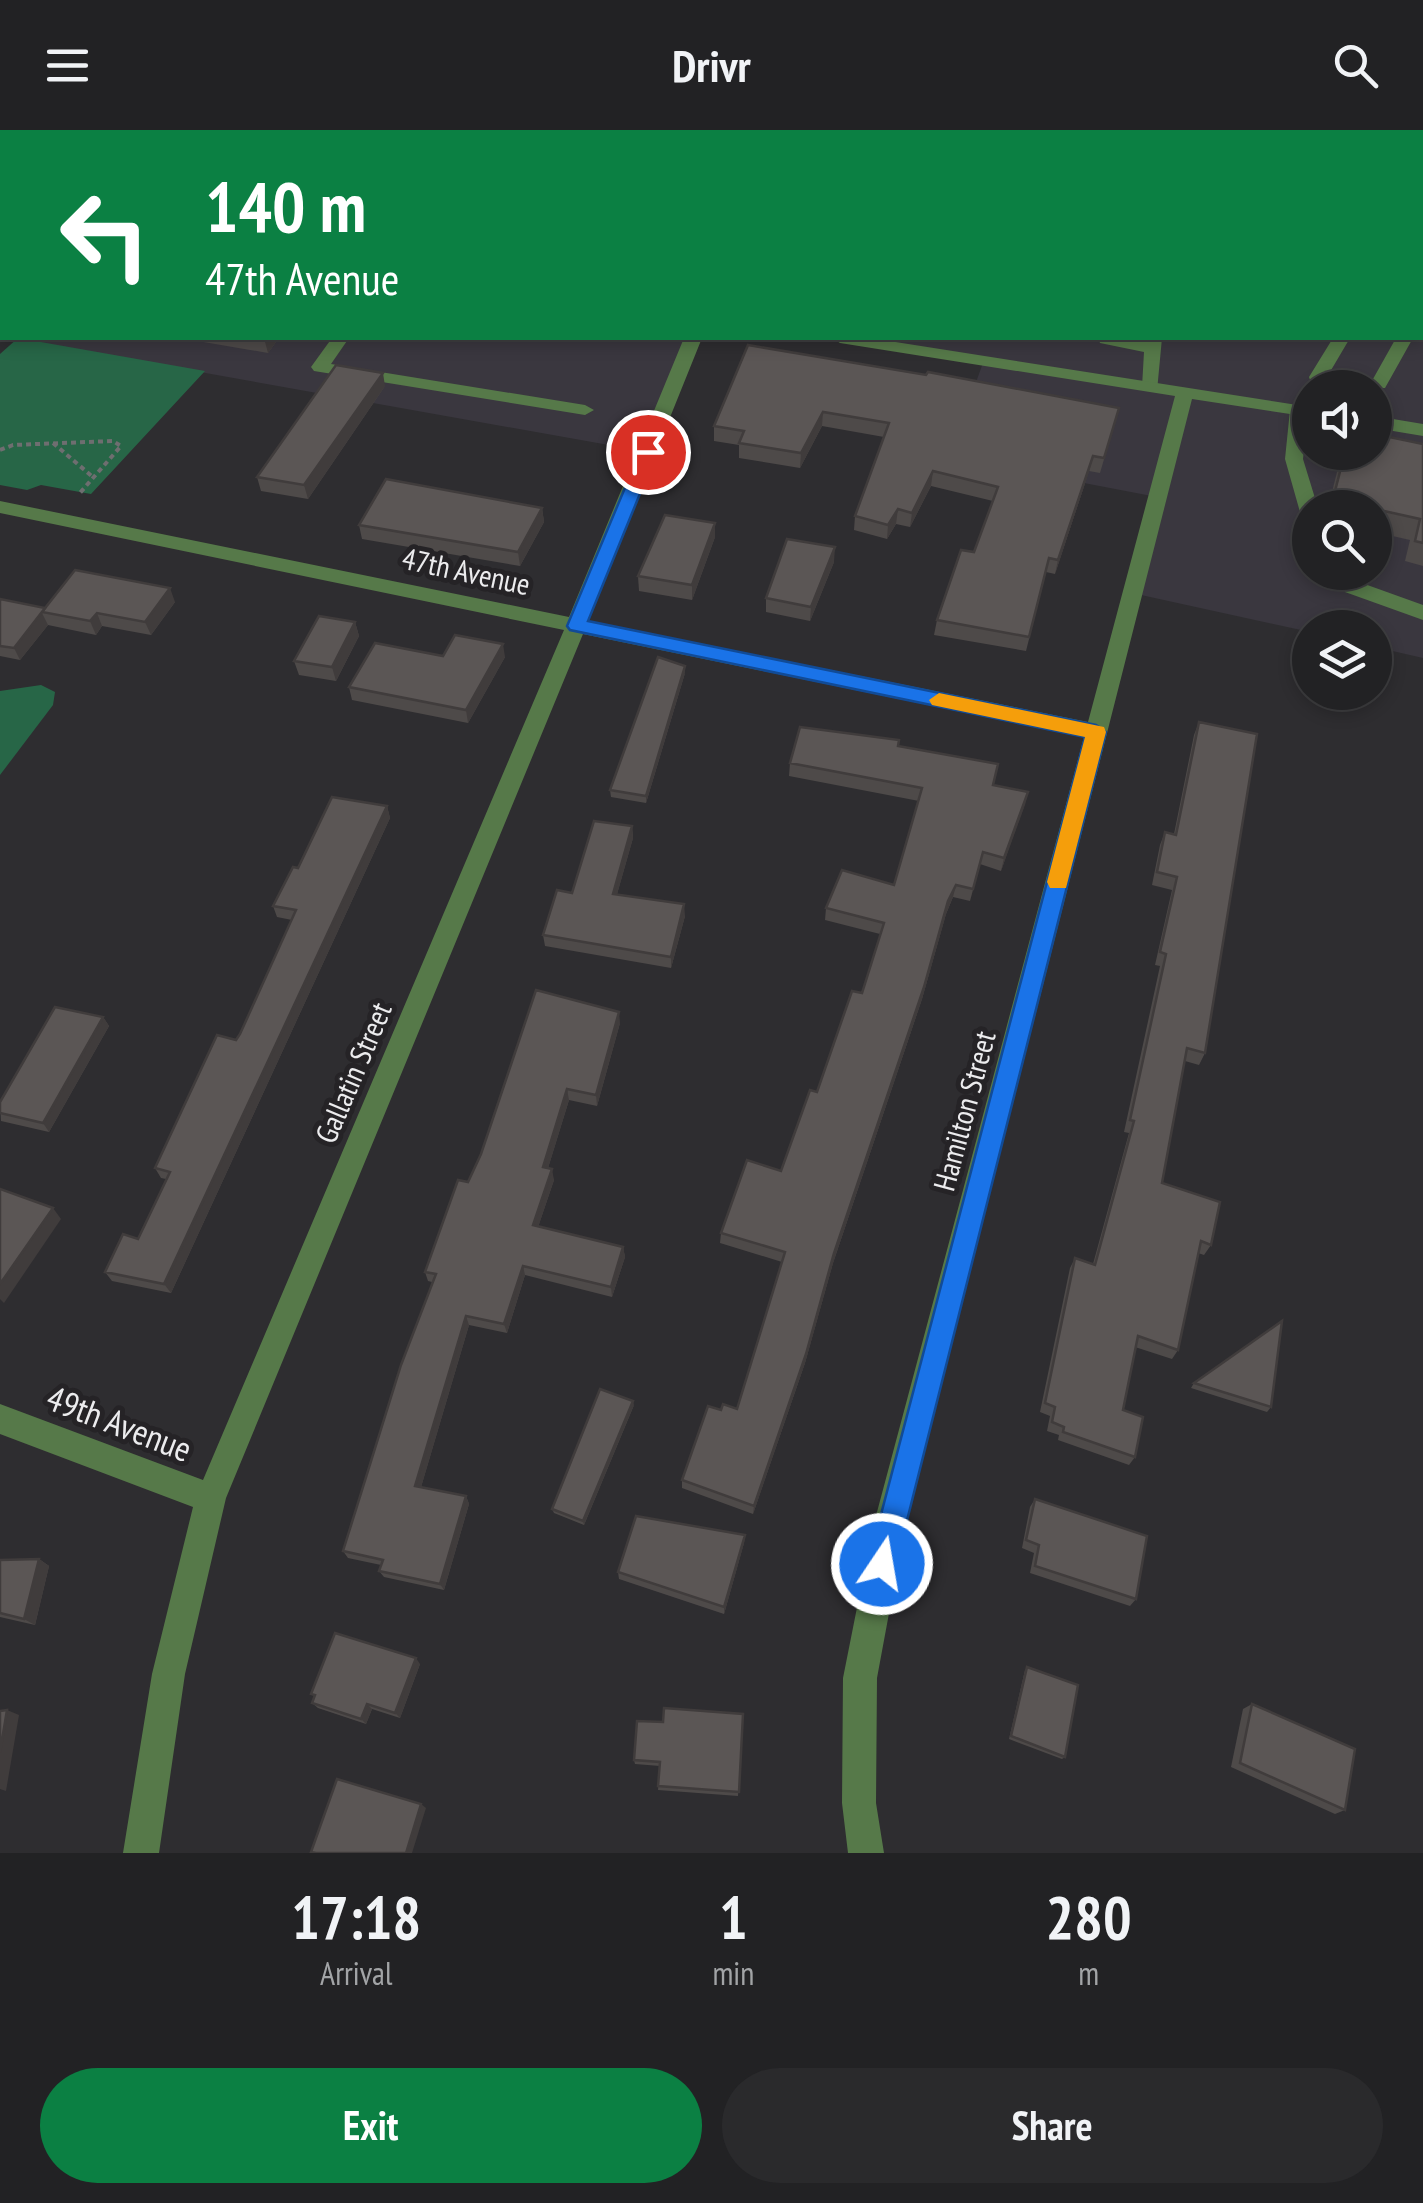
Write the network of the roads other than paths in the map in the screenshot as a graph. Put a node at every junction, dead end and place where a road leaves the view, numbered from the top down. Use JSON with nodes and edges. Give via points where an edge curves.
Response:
{"nodes":[{"id":1,"x":339,"y":340,"type":"edge"},
{"id":2,"x":691,"y":340,"type":"edge"},
{"id":3,"x":853,"y":340,"type":"edge"},
{"id":4,"x":1340,"y":340,"type":"edge"},
{"id":5,"x":1403,"y":340,"type":"edge"},
{"id":6,"x":1103,"y":343,"type":"edge"},
{"id":7,"x":1154,"y":343,"type":"edge"},
{"id":8,"x":1322,"y":370,"type":"edge"},
{"id":9,"x":1387,"y":370,"type":"edge"},
{"id":10,"x":1151,"y":387,"type":"junction"},
{"id":11,"x":1184,"y":392,"type":"junction"},
{"id":12,"x":1292,"y":409,"type":"edge"},
{"id":13,"x":585,"y":410,"type":"dead end"},
{"id":14,"x":1392,"y":425,"type":"edge"},
{"id":15,"x":1423,"y":430,"type":"edge"},
{"id":16,"x":0,"y":508,"type":"edge"},
{"id":17,"x":1358,"y":590,"type":"edge"},
{"id":18,"x":1423,"y":613,"type":"edge"},
{"id":19,"x":576,"y":626,"type":"junction"},
{"id":20,"x":1096,"y":732,"type":"junction"},
{"id":21,"x":0,"y":1420,"type":"edge"},
{"id":22,"x":211,"y":1498,"type":"junction"},
{"id":23,"x":141,"y":1853,"type":"edge"},
{"id":24,"x":866,"y":1853,"type":"edge"}],
"edges":[{"from":1,"to":13,"type":"street","via":[[320,367]]},
{"from":2,"to":19,"type":"street","name":"Gallatin Street"},
{"from":3,"to":10,"type":"street"},
{"from":4,"to":8,"type":"street"},
{"from":5,"to":9,"type":"street"},
{"from":6,"to":7,"type":"street"},
{"from":7,"to":10,"type":"street"},
{"from":10,"to":11,"type":"street"},
{"from":11,"to":12,"type":"street"},
{"from":11,"to":20,"type":"street","name":"Hamilton Street"},
{"from":14,"to":15,"type":"street"},
{"from":16,"to":19,"type":"street","name":"47th Avenue"},
{"from":17,"to":18,"type":"street"},
{"from":19,"to":20,"type":"street","name":"47th Avenue"},
{"from":19,"to":22,"type":"street","name":"Gallatin Street"},
{"from":20,"to":24,"type":"street","name":"Hamilton Street","via":[[889,1527],[860,1678],[859,1804]]},
{"from":21,"to":22,"type":"street","name":"49th Avenue"},
{"from":22,"to":23,"type":"street","name":"Gallatin Street","via":[[180,1612],[148,1775]]}]}
